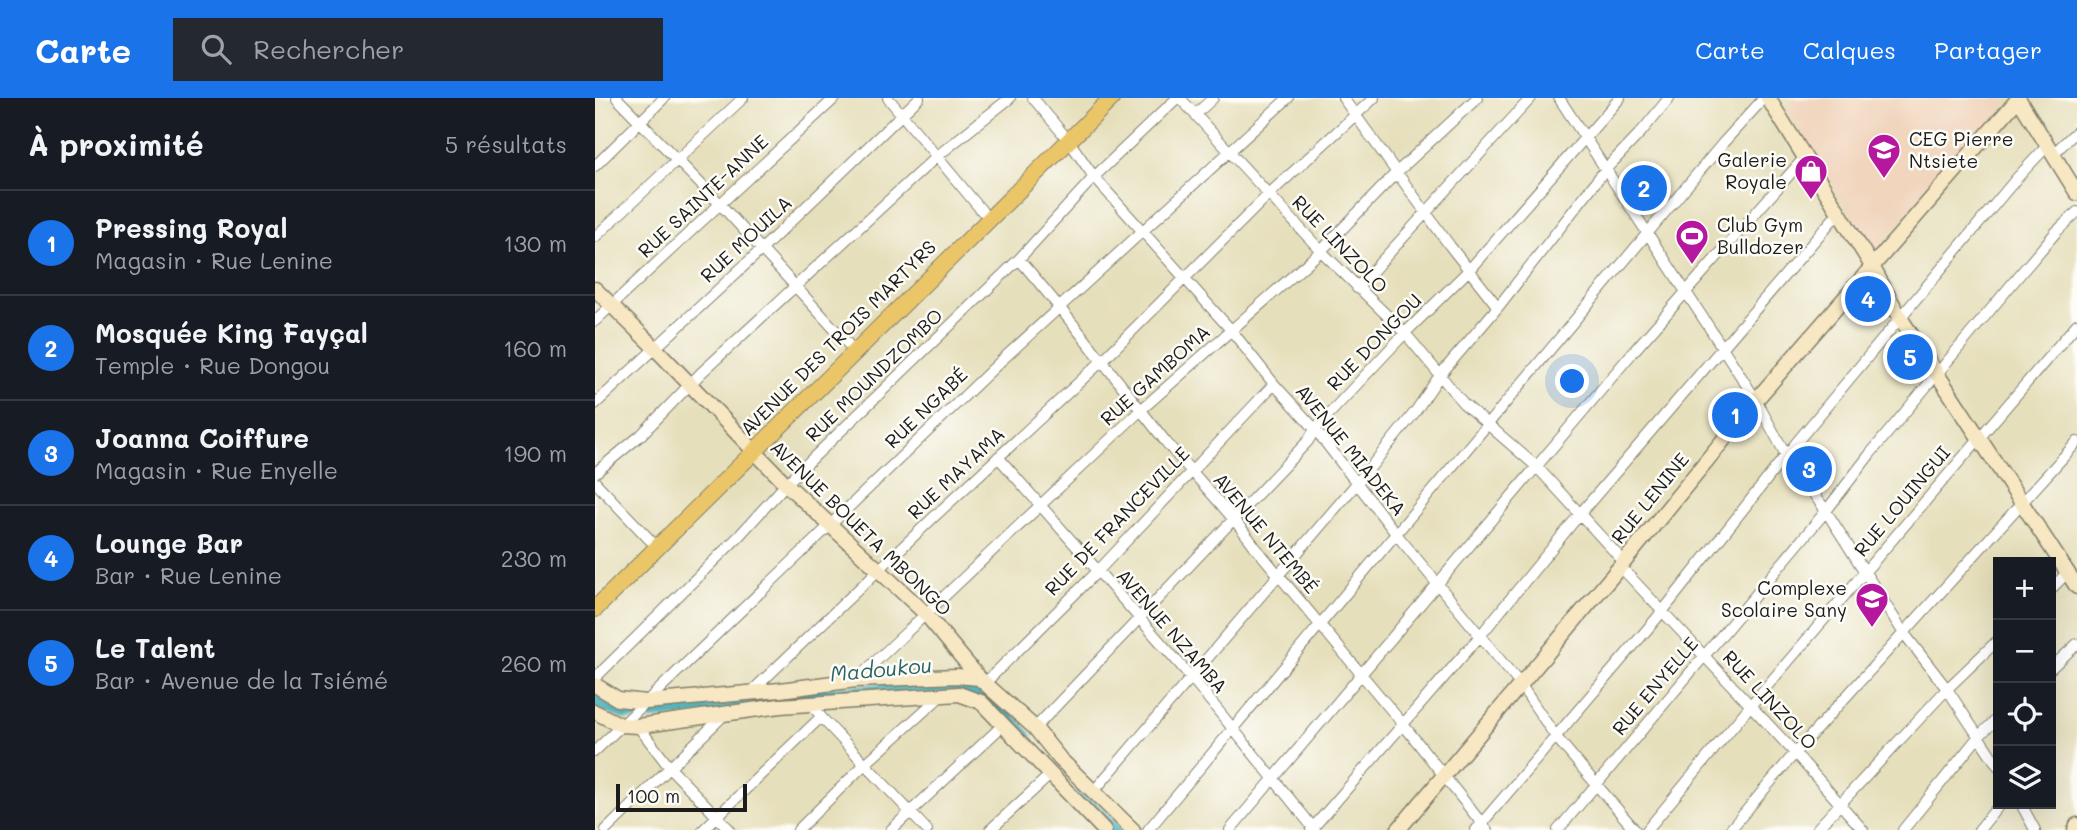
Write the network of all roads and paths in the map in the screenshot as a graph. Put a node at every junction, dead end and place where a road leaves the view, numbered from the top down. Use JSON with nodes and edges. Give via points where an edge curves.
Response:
{"nodes":[{"id":1,"x":617,"y":98,"type":"edge"},
{"id":2,"x":664,"y":98,"type":"edge"},
{"id":3,"x":743,"y":98,"type":"edge"},
{"id":4,"x":835,"y":98,"type":"edge"},
{"id":5,"x":888,"y":98,"type":"edge"},
{"id":6,"x":919,"y":98,"type":"edge"},
{"id":7,"x":1010,"y":98,"type":"edge"},
{"id":8,"x":1033,"y":98,"type":"edge"},
{"id":9,"x":1098,"y":98,"type":"edge"},
{"id":10,"x":1112,"y":98,"type":"edge"},
{"id":11,"x":1178,"y":98,"type":"edge"},
{"id":12,"x":1213,"y":98,"type":"edge"},
{"id":13,"x":1288,"y":98,"type":"edge"},
{"id":14,"x":1343,"y":98,"type":"edge"},
{"id":15,"x":1374,"y":98,"type":"edge"},
{"id":16,"x":1477,"y":98,"type":"edge"},
{"id":17,"x":1531,"y":98,"type":"edge"},
{"id":18,"x":1559,"y":98,"type":"edge"},
{"id":19,"x":1619,"y":98,"type":"edge"},
{"id":20,"x":1669,"y":98,"type":"edge"},
{"id":21,"x":1766,"y":98,"type":"edge"},
{"id":22,"x":2018,"y":98,"type":"edge"},
{"id":23,"x":902,"y":113,"type":"junction"},
{"id":24,"x":1196,"y":114,"type":"junction"},
{"id":25,"x":1356,"y":115,"type":"junction"},
{"id":26,"x":640,"y":122,"type":"junction"},
{"id":27,"x":2077,"y":131,"type":"edge"},
{"id":28,"x":1065,"y":137,"type":"junction"},
{"id":29,"x":1586,"y":137,"type":"junction"},
{"id":30,"x":1231,"y":151,"type":"junction"},
{"id":31,"x":2050,"y":151,"type":"junction"},
{"id":32,"x":936,"y":157,"type":"junction"},
{"id":33,"x":1805,"y":157,"type":"junction"},
{"id":34,"x":677,"y":161,"type":"junction"},
{"id":35,"x":595,"y":166,"type":"edge"},
{"id":36,"x":1605,"y":170,"type":"junction"},
{"id":37,"x":1397,"y":173,"type":"junction"},
{"id":38,"x":1094,"y":177,"type":"junction"},
{"id":39,"x":1269,"y":194,"type":"junction"},
{"id":40,"x":2077,"y":194,"type":"edge"},
{"id":41,"x":720,"y":205,"type":"junction"},
{"id":42,"x":982,"y":212,"type":"junction"},
{"id":43,"x":1839,"y":212,"type":"junction"},
{"id":44,"x":2077,"y":212,"type":"edge"},
{"id":45,"x":1426,"y":213,"type":"junction"},
{"id":46,"x":1143,"y":231,"type":"junction"},
{"id":47,"x":1647,"y":234,"type":"junction"},
{"id":48,"x":595,"y":237,"type":"edge"},
{"id":49,"x":761,"y":250,"type":"junction"},
{"id":50,"x":1321,"y":251,"type":"junction"},
{"id":51,"x":1019,"y":259,"type":"junction"},
{"id":52,"x":1872,"y":266,"type":"junction"},
{"id":53,"x":1469,"y":270,"type":"junction"},
{"id":54,"x":1185,"y":279,"type":"junction"},
{"id":55,"x":795,"y":287,"type":"junction"},
{"id":56,"x":1357,"y":288,"type":"junction"},
{"id":57,"x":595,"y":289,"type":"edge"},
{"id":58,"x":1686,"y":292,"type":"junction"},
{"id":59,"x":612,"y":305,"type":"junction"},
{"id":60,"x":1059,"y":307,"type":"junction"},
{"id":61,"x":1498,"y":307,"type":"junction"},
{"id":62,"x":1901,"y":319,"type":"junction"},
{"id":63,"x":595,"y":321,"type":"edge"},
{"id":64,"x":2077,"y":324,"type":"edge"},
{"id":65,"x":1231,"y":330,"type":"junction"},
{"id":66,"x":1405,"y":334,"type":"junction"},
{"id":67,"x":848,"y":344,"type":"junction"},
{"id":68,"x":654,"y":347,"type":"junction"},
{"id":69,"x":1722,"y":347,"type":"junction"},
{"id":70,"x":1103,"y":360,"type":"junction"},
{"id":71,"x":1938,"y":372,"type":"junction"},
{"id":72,"x":1440,"y":375,"type":"junction"},
{"id":73,"x":689,"y":384,"type":"junction"},
{"id":74,"x":1274,"y":384,"type":"junction"},
{"id":75,"x":1756,"y":400,"type":"junction"},
{"id":76,"x":595,"y":404,"type":"edge"},
{"id":77,"x":1142,"y":409,"type":"junction"},
{"id":78,"x":1486,"y":426,"type":"junction"},
{"id":79,"x":1315,"y":429,"type":"junction"},
{"id":80,"x":1980,"y":438,"type":"junction"},
{"id":81,"x":2077,"y":442,"type":"edge"},
{"id":82,"x":751,"y":449,"type":"junction"},
{"id":83,"x":1786,"y":455,"type":"junction"},
{"id":84,"x":998,"y":457,"type":"junction"},
{"id":85,"x":1537,"y":467,"type":"junction"},
{"id":86,"x":1191,"y":470,"type":"junction"},
{"id":87,"x":595,"y":473,"type":"edge"},
{"id":88,"x":595,"y":482,"type":"edge"},
{"id":89,"x":1357,"y":483,"type":"junction"},
{"id":90,"x":786,"y":484,"type":"junction"},
{"id":91,"x":2021,"y":502,"type":"junction"},
{"id":92,"x":1040,"y":505,"type":"junction"},
{"id":93,"x":1826,"y":511,"type":"junction"},
{"id":94,"x":1579,"y":515,"type":"junction"},
{"id":95,"x":1235,"y":519,"type":"junction"},
{"id":96,"x":830,"y":524,"type":"junction"},
{"id":97,"x":1397,"y":535,"type":"junction"},
{"id":98,"x":650,"y":540,"type":"junction"},
{"id":99,"x":1622,"y":564,"type":"junction"},
{"id":100,"x":2073,"y":568,"type":"edge"},
{"id":101,"x":879,"y":570,"type":"junction"},
{"id":102,"x":1098,"y":571,"type":"junction"},
{"id":103,"x":1865,"y":572,"type":"junction"},
{"id":104,"x":1278,"y":574,"type":"junction"},
{"id":105,"x":1439,"y":584,"type":"junction"},
{"id":106,"x":2056,"y":584,"type":"edge"},
{"id":107,"x":2077,"y":587,"type":"edge"},
{"id":108,"x":595,"y":598,"type":"edge"},
{"id":109,"x":595,"y":610,"type":"edge"},
{"id":110,"x":1662,"y":612,"type":"junction"},
{"id":111,"x":925,"y":613,"type":"junction"},
{"id":112,"x":1138,"y":619,"type":"junction"},
{"id":113,"x":1320,"y":625,"type":"junction"},
{"id":114,"x":1903,"y":632,"type":"junction"},
{"id":115,"x":1480,"y":636,"type":"junction"},
{"id":116,"x":2077,"y":644,"type":"edge"},
{"id":117,"x":1993,"y":645,"type":"edge"},
{"id":118,"x":1704,"y":655,"type":"junction"},
{"id":119,"x":2056,"y":663,"type":"edge"},
{"id":120,"x":1362,"y":675,"type":"junction"},
{"id":121,"x":1191,"y":677,"type":"junction"},
{"id":122,"x":595,"y":678,"type":"edge"},
{"id":123,"x":856,"y":680,"type":"junction"},
{"id":124,"x":983,"y":680,"type":"junction"},
{"id":125,"x":1520,"y":684,"type":"junction"},
{"id":126,"x":595,"y":685,"type":"edge"},
{"id":127,"x":1947,"y":689,"type":"junction"},
{"id":128,"x":751,"y":693,"type":"junction"},
{"id":129,"x":943,"y":694,"type":"junction"},
{"id":130,"x":812,"y":704,"type":"junction"},
{"id":131,"x":643,"y":705,"type":"junction"},
{"id":132,"x":1750,"y":706,"type":"junction"},
{"id":133,"x":595,"y":712,"type":"edge"},
{"id":134,"x":725,"y":713,"type":"junction"},
{"id":135,"x":821,"y":718,"type":"junction"},
{"id":136,"x":629,"y":723,"type":"junction"},
{"id":137,"x":1402,"y":723,"type":"junction"},
{"id":138,"x":1993,"y":723,"type":"edge"},
{"id":139,"x":1003,"y":725,"type":"junction"},
{"id":140,"x":1035,"y":728,"type":"junction"},
{"id":141,"x":1232,"y":730,"type":"junction"},
{"id":142,"x":1979,"y":736,"type":"junction"},
{"id":143,"x":1556,"y":737,"type":"junction"},
{"id":144,"x":595,"y":751,"type":"edge"},
{"id":145,"x":1795,"y":753,"type":"junction"},
{"id":146,"x":1993,"y":758,"type":"edge"},
{"id":147,"x":864,"y":765,"type":"junction"},
{"id":148,"x":670,"y":768,"type":"junction"},
{"id":149,"x":1444,"y":774,"type":"junction"},
{"id":150,"x":1050,"y":775,"type":"junction"},
{"id":151,"x":1273,"y":779,"type":"junction"},
{"id":152,"x":1597,"y":785,"type":"junction"},
{"id":153,"x":1094,"y":791,"type":"junction"},
{"id":154,"x":1840,"y":804,"type":"junction"},
{"id":155,"x":1996,"y":809,"type":"edge"},
{"id":156,"x":2023,"y":809,"type":"edge"},
{"id":157,"x":909,"y":812,"type":"junction"},
{"id":158,"x":716,"y":817,"type":"junction"},
{"id":159,"x":2077,"y":825,"type":"edge"},
{"id":160,"x":1095,"y":827,"type":"edge"},
{"id":161,"x":1482,"y":828,"type":"edge"},
{"id":162,"x":2032,"y":828,"type":"edge"},
{"id":163,"x":1313,"y":829,"type":"edge"},
{"id":164,"x":606,"y":830,"type":"edge"},
{"id":165,"x":703,"y":830,"type":"edge"},
{"id":166,"x":730,"y":830,"type":"edge"},
{"id":167,"x":797,"y":830,"type":"edge"},
{"id":168,"x":891,"y":830,"type":"edge"},
{"id":169,"x":927,"y":830,"type":"edge"},
{"id":170,"x":990,"y":830,"type":"edge"},
{"id":171,"x":1133,"y":830,"type":"edge"},
{"id":172,"x":1148,"y":830,"type":"edge"},
{"id":173,"x":1230,"y":830,"type":"edge"},
{"id":174,"x":1398,"y":830,"type":"edge"},
{"id":175,"x":1558,"y":830,"type":"edge"},
{"id":176,"x":1635,"y":830,"type":"edge"},
{"id":177,"x":1647,"y":830,"type":"edge"},
{"id":178,"x":1730,"y":830,"type":"edge"},
{"id":179,"x":1815,"y":830,"type":"edge"},
{"id":180,"x":1863,"y":830,"type":"edge"},
{"id":181,"x":1903,"y":830,"type":"edge"},
{"id":182,"x":1979,"y":830,"type":"edge"},
{"id":183,"x":2075,"y":830,"type":"edge"}],
"edges":[{"from":1,"to":26,"type":"street"},
{"from":2,"to":26,"type":"street"},
{"from":3,"to":34,"type":"street"},
{"from":4,"to":41,"type":"street","name":"RUE SAINTE-ANNE"},
{"from":5,"to":23,"type":"street"},
{"from":6,"to":23,"type":"street","name":"RUE MOUILA"},
{"from":7,"to":32,"type":"street"},
{"from":8,"to":28,"type":"street","name":"AVENUE MIADEKA"},
{"from":9,"to":28,"type":"main road","name":"AVENUE DES TROIS MARTYRS"},
{"from":10,"to":28,"type":"main road","name":"AVENUE DES TROIS MARTYRS"},
{"from":11,"to":24,"type":"street","name":"RUE LINZOLO"},
{"from":11,"to":38,"type":"street","name":"RUE MOUNDZOMBO"},
{"from":12,"to":24,"type":"street"},
{"from":13,"to":30,"type":"street","name":"RUE NGABÉ"},
{"from":14,"to":25,"type":"street"},
{"from":15,"to":25,"type":"street","name":"RUE MAYAMA"},
{"from":16,"to":37,"type":"street","name":"RUE GAMBOMA"},
{"from":17,"to":45,"type":"street"},
{"from":18,"to":29,"type":"street"},
{"from":19,"to":29,"type":"street","name":"RUE DONGOU"},
{"from":20,"to":36,"type":"street"},
{"from":21,"to":33,"type":"main road"},
{"from":21,"to":47,"type":"street"},
{"from":22,"to":31,"type":"main road"},
{"from":22,"to":52,"type":"main road","name":"RUE LENINE"},
{"from":23,"to":32,"type":"street"},
{"from":23,"to":49,"type":"street","name":"RUE MOUILA"},
{"from":24,"to":30,"type":"street","name":"RUE LINZOLO"},
{"from":25,"to":37,"type":"street"},
{"from":25,"to":39,"type":"street","name":"RUE MAYAMA"},
{"from":26,"to":34,"type":"street"},
{"from":26,"to":35,"type":"street"},
{"from":27,"to":31,"type":"street"},
{"from":28,"to":38,"type":"street","name":"AVENUE MIADEKA"},
{"from":28,"to":42,"type":"main road","name":"AVENUE DES TROIS MARTYRS"},
{"from":28,"to":82,"type":"main road","name":"AVENUE DES TROIS MARTYRS"},
{"from":29,"to":36,"type":"street"},
{"from":29,"to":53,"type":"street","name":"RUE DONGOU"},
{"from":30,"to":39,"type":"street","name":"RUE LINZOLO"},
{"from":30,"to":46,"type":"street","name":"RUE NGABÉ"},
{"from":31,"to":40,"type":"main road"},
{"from":31,"to":62,"type":"street","via":[[2017,180]]},
{"from":32,"to":42,"type":"street"},
{"from":32,"to":55,"type":"street"},
{"from":33,"to":43,"type":"main road"},
{"from":33,"to":58,"type":"street"},
{"from":34,"to":41,"type":"street"},
{"from":34,"to":48,"type":"street"},
{"from":36,"to":47,"type":"street"},
{"from":36,"to":61,"type":"street"},
{"from":37,"to":45,"type":"street"},
{"from":37,"to":50,"type":"street","name":"RUE GAMBOMA"},
{"from":38,"to":46,"type":"street","name":"AVENUE MIADEKA"},
{"from":38,"to":51,"type":"street","name":"RUE MOUNDZOMBO"},
{"from":39,"to":50,"type":"street","name":"RUE LINZOLO"},
{"from":39,"to":54,"type":"street","name":"RUE MAYAMA"},
{"from":41,"to":49,"type":"street"},
{"from":41,"to":59,"type":"street","name":"RUE SAINTE-ANNE"},
{"from":42,"to":67,"type":"main road","name":"AVENUE DES TROIS MARTYRS"},
{"from":43,"to":52,"type":"main road"},
{"from":43,"to":69,"type":"street"},
{"from":44,"to":71,"type":"street","name":"RUE ENYELLE"},
{"from":45,"to":53,"type":"street"},
{"from":45,"to":56,"type":"street"},
{"from":46,"to":54,"type":"street","name":"AVENUE MIADEKA"},
{"from":46,"to":60,"type":"street","name":"RUE NGABÉ"},
{"from":47,"to":58,"type":"street"},
{"from":47,"to":78,"type":"street"},
{"from":49,"to":55,"type":"street"},
{"from":49,"to":68,"type":"street","name":"RUE MOUILA"},
{"from":50,"to":56,"type":"street","name":"RUE LINZOLO"},
{"from":50,"to":65,"type":"street","name":"RUE GAMBOMA"},
{"from":51,"to":60,"type":"street","name":"AVENUE NTEMBÉ"},
{"from":51,"to":90,"type":"street","name":"RUE MOUNDZOMBO"},
{"from":52,"to":62,"type":"main road"},
{"from":52,"to":75,"type":"main road","name":"RUE LENINE"},
{"from":53,"to":61,"type":"street"},
{"from":53,"to":66,"type":"street","name":"RUE DONGOU"},
{"from":54,"to":65,"type":"street","name":"AVENUE MIADEKA"},
{"from":54,"to":70,"type":"street","name":"RUE MAYAMA"},
{"from":55,"to":67,"type":"street"},
{"from":55,"to":73,"type":"street"},
{"from":56,"to":66,"type":"street","name":"RUE LINZOLO"},
{"from":57,"to":59,"type":"main road","name":"AVENUE BOUETA MBONGO"},
{"from":58,"to":69,"type":"street"},
{"from":58,"to":85,"type":"street"},
{"from":59,"to":63,"type":"street","name":"RUE SAINTE-ANNE"},
{"from":59,"to":68,"type":"main road","name":"AVENUE BOUETA MBONGO"},
{"from":60,"to":70,"type":"street","name":"AVENUE NTEMBÉ"},
{"from":60,"to":96,"type":"street","name":"RUE NGABÉ"},
{"from":61,"to":72,"type":"street"},
{"from":62,"to":71,"type":"main road"},
{"from":62,"to":83,"type":"street"},
{"from":64,"to":80,"type":"street","name":"RUE LOUINGUI"},
{"from":65,"to":74,"type":"street","name":"AVENUE MIADEKA"},
{"from":65,"to":77,"type":"street","name":"RUE GAMBOMA"},
{"from":66,"to":72,"type":"street","name":"RUE LINZOLO"},
{"from":66,"to":79,"type":"street","name":"RUE DONGOU"},
{"from":67,"to":82,"type":"main road","name":"AVENUE DES TROIS MARTYRS"},
{"from":68,"to":73,"type":"main road","name":"AVENUE BOUETA MBONGO"},
{"from":68,"to":76,"type":"street","name":"RUE MOUILA"},
{"from":69,"to":75,"type":"street"},
{"from":69,"to":94,"type":"street"},
{"from":70,"to":77,"type":"street","name":"AVENUE NTEMBÉ"},
{"from":70,"to":84,"type":"street","name":"RUE MAYAMA"},
{"from":71,"to":80,"type":"main road"},
{"from":71,"to":93,"type":"street","name":"RUE ENYELLE"},
{"from":72,"to":78,"type":"street","name":"RUE LINZOLO"},
{"from":72,"to":89,"type":"street"},
{"from":73,"to":82,"type":"main road","name":"AVENUE BOUETA MBONGO"},
{"from":73,"to":87,"type":"street","via":[[641,435]]},
{"from":74,"to":79,"type":"street","name":"AVENUE MIADEKA"},
{"from":74,"to":86,"type":"street","name":"RUE DE FRANCEVILLE"},
{"from":75,"to":83,"type":"street"},
{"from":75,"to":99,"type":"main road","name":"RUE LENINE"},
{"from":77,"to":86,"type":"street","name":"AVENUE NTEMBÉ"},
{"from":77,"to":92,"type":"street","name":"RUE GAMBOMA"},
{"from":78,"to":85,"type":"street","name":"RUE LINZOLO"},
{"from":78,"to":97,"type":"street"},
{"from":79,"to":89,"type":"street","name":"AVENUE MIADEKA"},
{"from":79,"to":95,"type":"street","name":"RUE DONGOU"},
{"from":80,"to":91,"type":"main road"},
{"from":80,"to":103,"type":"street","name":"RUE LOUINGUI"},
{"from":81,"to":91,"type":"street"},
{"from":82,"to":90,"type":"main road","name":"AVENUE BOUETA MBONGO"},
{"from":82,"to":98,"type":"main road","name":"AVENUE DES TROIS MARTYRS"},
{"from":82,"to":109,"type":"main road","name":"AVENUE DES TROIS MARTYRS"},
{"from":83,"to":93,"type":"street"},
{"from":83,"to":110,"type":"street"},
{"from":84,"to":92,"type":"street","name":"AVENUE NZAMBA"},
{"from":84,"to":101,"type":"street","name":"RUE MAYAMA"},
{"from":85,"to":94,"type":"street","name":"RUE LINZOLO"},
{"from":85,"to":105,"type":"street"},
{"from":86,"to":95,"type":"street","name":"AVENUE NTEMBÉ"},
{"from":86,"to":102,"type":"street","name":"RUE DE FRANCEVILLE"},
{"from":88,"to":98,"type":"street"},
{"from":89,"to":97,"type":"street","name":"AVENUE MIADEKA"},
{"from":89,"to":104,"type":"street"},
{"from":90,"to":96,"type":"main road","name":"AVENUE BOUETA MBONGO"},
{"from":90,"to":122,"type":"street","name":"RUE MOUNDZOMBO"},
{"from":91,"to":100,"type":"main road"},
{"from":91,"to":114,"type":"street"},
{"from":92,"to":102,"type":"street","name":"AVENUE NZAMBA"},
{"from":92,"to":111,"type":"street","name":"RUE GAMBOMA"},
{"from":93,"to":103,"type":"street"},
{"from":93,"to":118,"type":"street","name":"RUE ENYELLE"},
{"from":94,"to":99,"type":"street","name":"RUE LINZOLO"},
{"from":94,"to":115,"type":"street"},
{"from":95,"to":104,"type":"street","name":"AVENUE NTEMBÉ"},
{"from":95,"to":112,"type":"street","name":"RUE DONGOU"},
{"from":96,"to":101,"type":"main road","name":"AVENUE BOUETA MBONGO"},
{"from":96,"to":131,"type":"street","name":"RUE NGABÉ"},
{"from":97,"to":105,"type":"street","name":"AVENUE MIADEKA"},
{"from":97,"to":113,"type":"street"},
{"from":98,"to":108,"type":"main road","name":"AVENUE DES TROIS MARTYRS"},
{"from":99,"to":110,"type":"street","name":"RUE LINZOLO"},
{"from":99,"to":125,"type":"main road","name":"RUE LENINE"},
{"from":100,"to":106,"type":"street"},
{"from":100,"to":107,"type":"main road"},
{"from":101,"to":111,"type":"main road","name":"AVENUE BOUETA MBONGO"},
{"from":101,"to":128,"type":"street","name":"RUE MAYAMA"},
{"from":102,"to":112,"type":"street","name":"AVENUE NZAMBA"},
{"from":102,"to":124,"type":"street","name":"RUE DE FRANCEVILLE"},
{"from":103,"to":114,"type":"street"},
{"from":103,"to":132,"type":"street","name":"RUE LOUINGUI"},
{"from":104,"to":113,"type":"street","name":"AVENUE NTEMBÉ"},
{"from":104,"to":121,"type":"street"},
{"from":105,"to":115,"type":"street","name":"AVENUE MIADEKA"},
{"from":105,"to":120,"type":"street"},
{"from":110,"to":118,"type":"street","name":"RUE LINZOLO"},
{"from":110,"to":143,"type":"street"},
{"from":111,"to":123,"type":"street","name":"RUE GAMBOMA"},
{"from":111,"to":124,"type":"main road","name":"AVENUE BOUETA MBONGO"},
{"from":112,"to":121,"type":"street","name":"AVENUE NZAMBA"},
{"from":112,"to":140,"type":"street","name":"RUE DONGOU"},
{"from":113,"to":120,"type":"street","name":"AVENUE NTEMBÉ"},
{"from":113,"to":141,"type":"street"},
{"from":114,"to":127,"type":"street"},
{"from":114,"to":145,"type":"street"},
{"from":115,"to":125,"type":"street","name":"AVENUE MIADEKA"},
{"from":115,"to":137,"type":"street"},
{"from":116,"to":119,"type":"street"},
{"from":117,"to":127,"type":"street"},
{"from":118,"to":132,"type":"street","name":"RUE LINZOLO"},
{"from":118,"to":152,"type":"street","name":"RUE ENYELLE"},
{"from":120,"to":137,"type":"street","name":"AVENUE NTEMBÉ"},
{"from":120,"to":151,"type":"street"},
{"from":121,"to":141,"type":"street","name":"AVENUE NZAMBA"},
{"from":121,"to":153,"type":"street"},
{"from":123,"to":124,"type":"main road","via":[[957,676]]},
{"from":123,"to":128,"type":"main road"},
{"from":124,"to":140,"type":"main road","name":"AVENUE BOUETA MBONGO"},
{"from":125,"to":143,"type":"street","name":"AVENUE MIADEKA"},
{"from":125,"to":149,"type":"main road","name":"RUE LENINE"},
{"from":126,"to":131,"type":"main road","via":[[618,699]]},
{"from":127,"to":142,"type":"street"},
{"from":127,"to":154,"type":"street"},
{"from":128,"to":131,"type":"main road"},
{"from":129,"to":130,"type":"main road"},
{"from":129,"to":139,"type":"main road","via":[[975,699]]},
{"from":129,"to":147,"type":"street"},
{"from":130,"to":134,"type":"main road"},
{"from":130,"to":135,"type":"street"},
{"from":131,"to":136,"type":"street","name":"RUE NGABÉ"},
{"from":132,"to":145,"type":"street","name":"RUE LINZOLO"},
{"from":132,"to":177,"type":"street","name":"RUE LOUINGUI"},
{"from":133,"to":136,"type":"main road","via":[[608,720]]},
{"from":134,"to":136,"type":"main road"},
{"from":134,"to":148,"type":"street"},
{"from":135,"to":147,"type":"street"},
{"from":135,"to":158,"type":"street"},
{"from":136,"to":144,"type":"street","name":"RUE NGABÉ"},
{"from":136,"to":148,"type":"street"},
{"from":137,"to":149,"type":"street","name":"AVENUE NTEMBÉ"},
{"from":137,"to":163,"type":"street"},
{"from":138,"to":142,"type":"street"},
{"from":139,"to":150,"type":"main road"},
{"from":139,"to":157,"type":"street"},
{"from":140,"to":153,"type":"main road","name":"AVENUE BOUETA MBONGO"},
{"from":141,"to":151,"type":"street","name":"AVENUE NZAMBA"},
{"from":141,"to":172,"type":"street"},
{"from":142,"to":146,"type":"street"},
{"from":142,"to":181,"type":"street"},
{"from":143,"to":152,"type":"street","name":"AVENUE MIADEKA"},
{"from":143,"to":161,"type":"street"},
{"from":145,"to":154,"type":"street","name":"RUE LINZOLO"},
{"from":145,"to":178,"type":"street"},
{"from":147,"to":157,"type":"street"},
{"from":147,"to":167,"type":"street"},
{"from":148,"to":158,"type":"street"},
{"from":148,"to":164,"type":"street"},
{"from":149,"to":161,"type":"street","name":"AVENUE NTEMBÉ"},
{"from":149,"to":174,"type":"main road","name":"RUE LENINE"},
{"from":150,"to":160,"type":"main road"},
{"from":150,"to":170,"type":"street"},
{"from":151,"to":163,"type":"street","name":"AVENUE NZAMBA"},
{"from":151,"to":173,"type":"street"},
{"from":152,"to":175,"type":"street","name":"RUE ENYELLE"},
{"from":152,"to":176,"type":"street","name":"AVENUE MIADEKA"},
{"from":153,"to":171,"type":"main road","name":"AVENUE BOUETA MBONGO"},
{"from":154,"to":179,"type":"street"},
{"from":154,"to":180,"type":"street","name":"RUE LINZOLO"},
{"from":155,"to":182,"type":"street"},
{"from":156,"to":162,"type":"street"},
{"from":157,"to":168,"type":"street"},
{"from":157,"to":169,"type":"street"},
{"from":158,"to":165,"type":"street"},
{"from":158,"to":166,"type":"street"},
{"from":159,"to":183,"type":"main road"}]}
